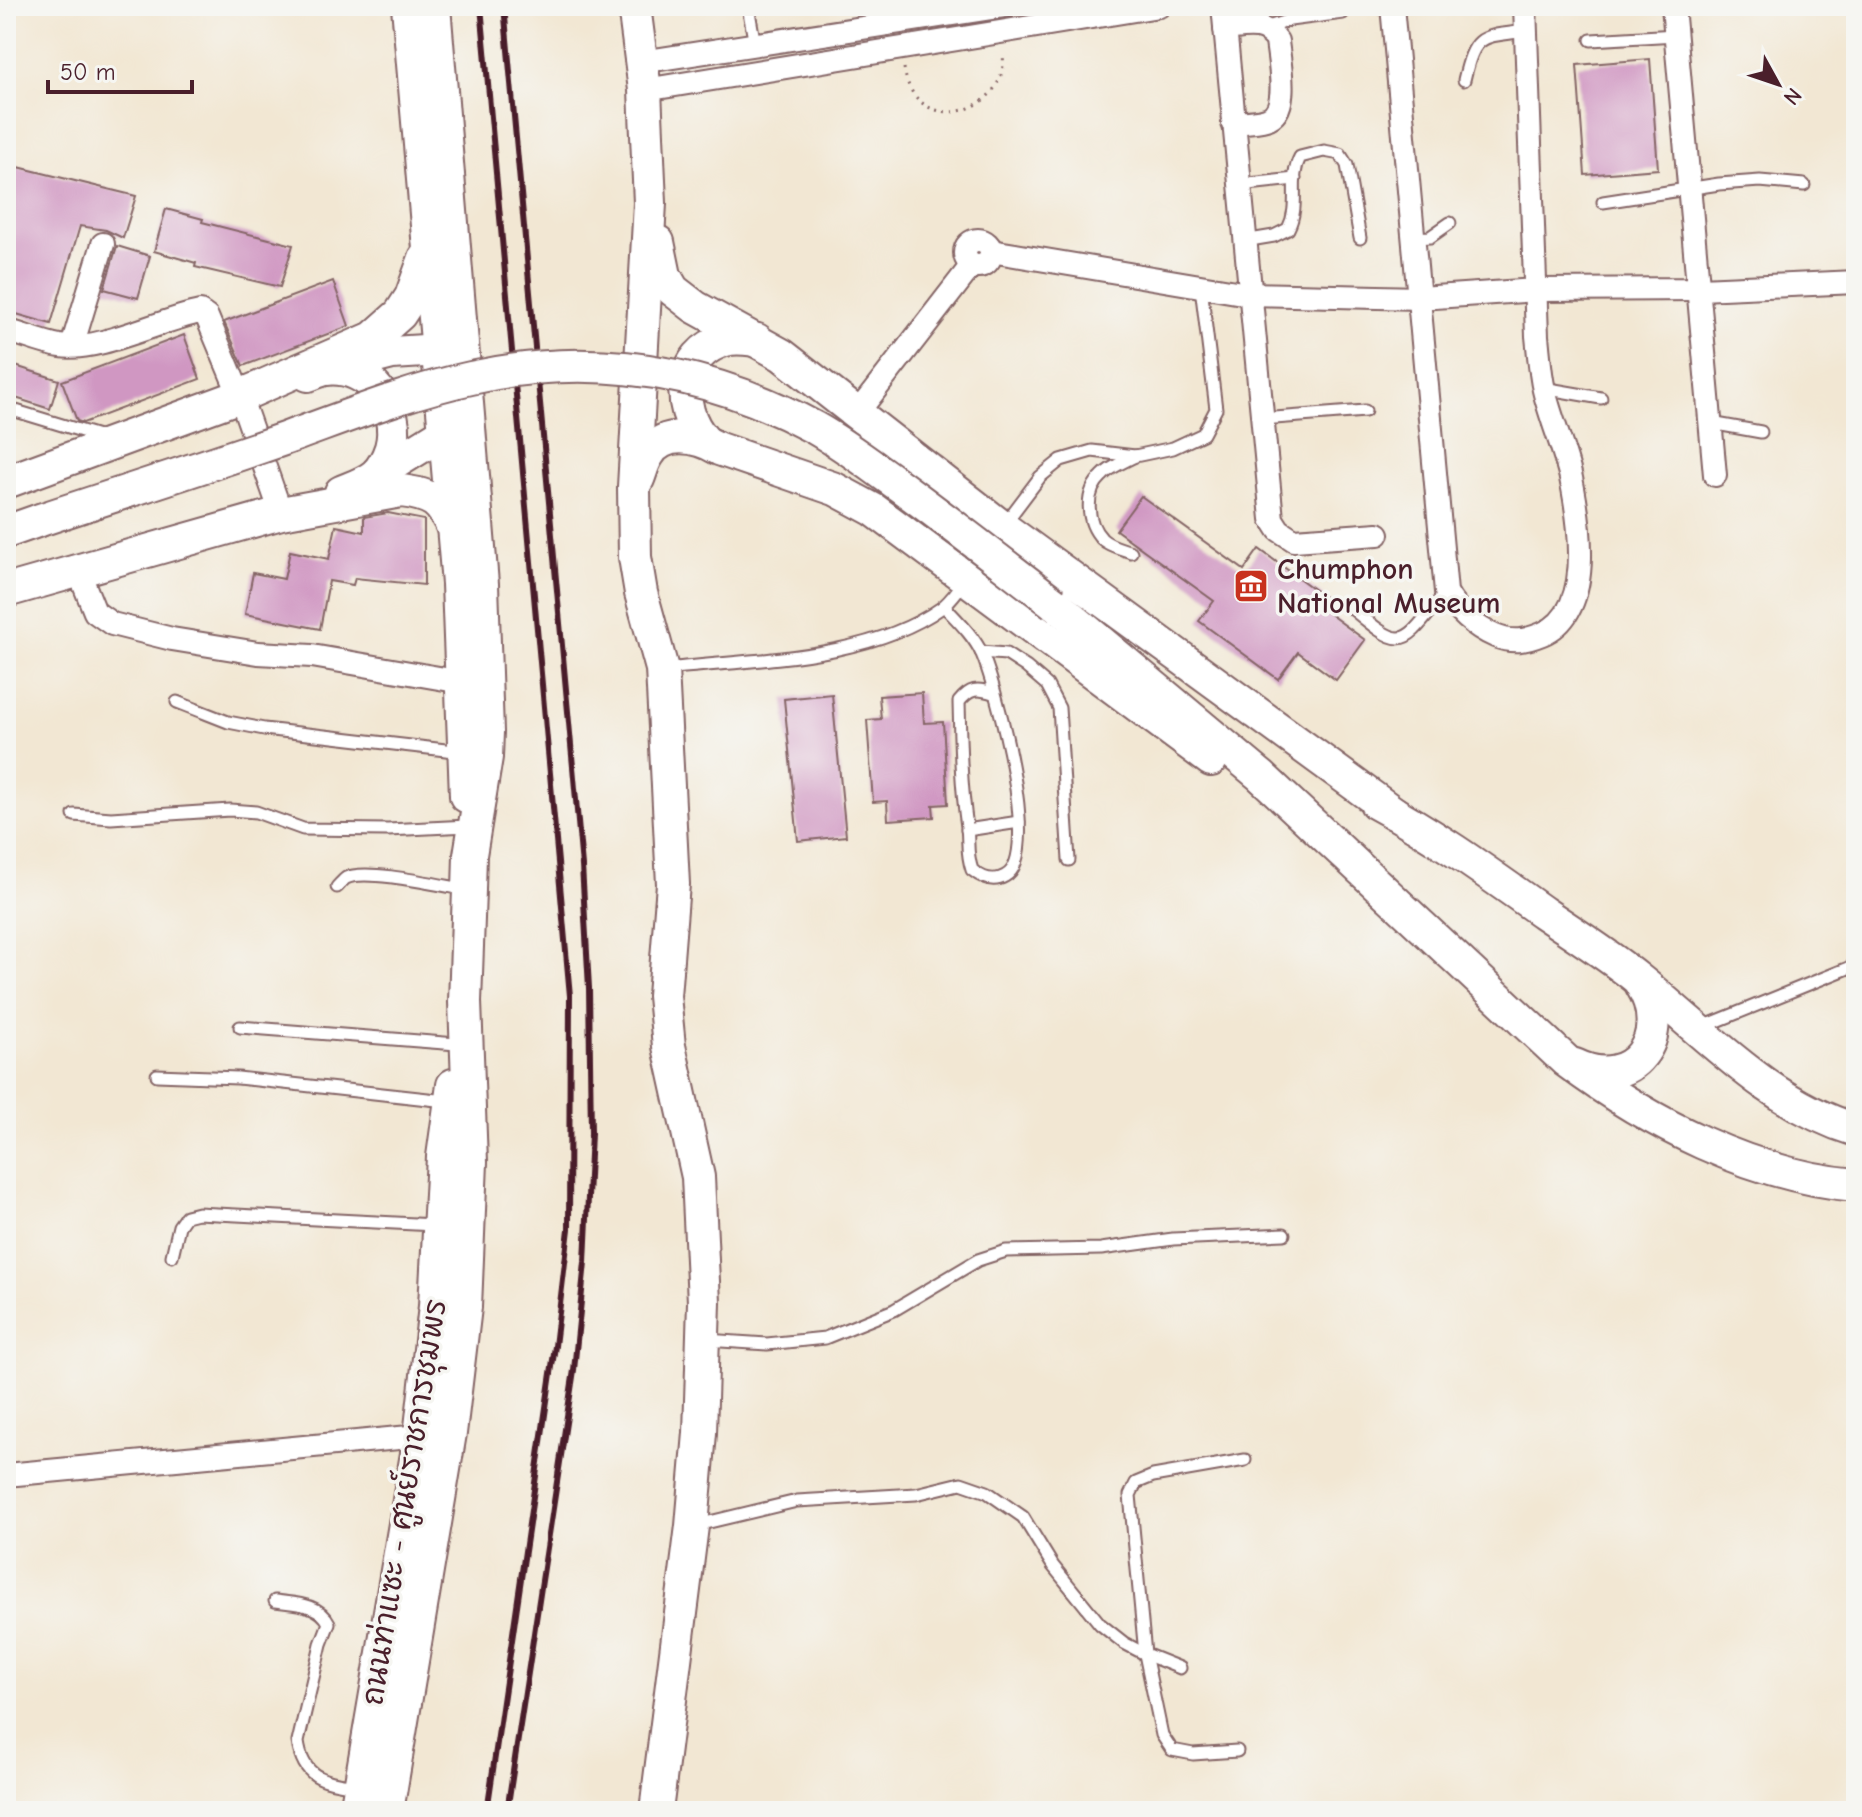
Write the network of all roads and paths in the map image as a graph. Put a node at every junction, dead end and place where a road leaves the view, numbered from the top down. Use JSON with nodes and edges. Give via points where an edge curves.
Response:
{"nodes":[{"id":1,"x":408,"y":6,"type":"edge"},
{"id":2,"x":434,"y":6,"type":"edge"},
{"id":3,"x":634,"y":6,"type":"edge"},
{"id":4,"x":748,"y":6,"type":"edge"},
{"id":5,"x":885,"y":6,"type":"edge"},
{"id":6,"x":1005,"y":6,"type":"edge"},
{"id":7,"x":1159,"y":6,"type":"edge"},
{"id":8,"x":1223,"y":6,"type":"edge"},
{"id":9,"x":1392,"y":6,"type":"edge"},
{"id":10,"x":1525,"y":6,"type":"edge"},
{"id":11,"x":1673,"y":6,"type":"edge"},
{"id":12,"x":1343,"y":13,"type":"dead end"},
{"id":13,"x":1024,"y":17,"type":"edge"},
{"id":14,"x":867,"y":27,"type":"junction"},
{"id":15,"x":1225,"y":29,"type":"junction"},
{"id":16,"x":1264,"y":29,"type":"junction"},
{"id":17,"x":1526,"y":31,"type":"junction"},
{"id":18,"x":1000,"y":32,"type":"junction"},
{"id":19,"x":1676,"y":35,"type":"junction"},
{"id":20,"x":1591,"y":40,"type":"dead end"},
{"id":21,"x":755,"y":45,"type":"junction"},
{"id":22,"x":901,"y":48,"type":"junction"},
{"id":23,"x":643,"y":76,"type":"junction"},
{"id":24,"x":1464,"y":80,"type":"dead end"},
{"id":25,"x":1233,"y":123,"type":"junction"},
{"id":26,"x":1295,"y":179,"type":"junction"},
{"id":27,"x":1239,"y":185,"type":"junction"},
{"id":28,"x":1804,"y":185,"type":"dead end"},
{"id":29,"x":1691,"y":190,"type":"junction"},
{"id":30,"x":1603,"y":202,"type":"dead end"},
{"id":31,"x":650,"y":203,"type":"junction"},
{"id":32,"x":1450,"y":223,"type":"dead end"},
{"id":33,"x":1360,"y":238,"type":"dead end"},
{"id":34,"x":1414,"y":238,"type":"junction"},
{"id":35,"x":1244,"y":241,"type":"junction"},
{"id":36,"x":103,"y":244,"type":"dead end"},
{"id":37,"x":429,"y":244,"type":"junction"},
{"id":38,"x":1856,"y":282,"type":"edge"},
{"id":39,"x":1201,"y":287,"type":"junction"},
{"id":40,"x":1700,"y":289,"type":"junction"},
{"id":41,"x":1537,"y":290,"type":"junction"},
{"id":42,"x":1248,"y":294,"type":"junction"},
{"id":43,"x":1420,"y":298,"type":"junction"},
{"id":44,"x":645,"y":316,"type":"junction"},
{"id":45,"x":6,"y":330,"type":"edge"},
{"id":46,"x":744,"y":339,"type":"junction"},
{"id":47,"x":72,"y":346,"type":"junction"},
{"id":48,"x":451,"y":349,"type":"junction"},
{"id":49,"x":326,"y":369,"type":"junction"},
{"id":50,"x":1543,"y":388,"type":"junction"},
{"id":51,"x":240,"y":396,"type":"junction"},
{"id":52,"x":641,"y":396,"type":"junction"},
{"id":53,"x":1601,"y":398,"type":"dead end"},
{"id":54,"x":6,"y":408,"type":"edge"},
{"id":55,"x":1365,"y":411,"type":"dead end"},
{"id":56,"x":858,"y":412,"type":"junction"},
{"id":57,"x":1262,"y":419,"type":"junction"},
{"id":58,"x":1711,"y":423,"type":"junction"},
{"id":59,"x":456,"y":428,"type":"junction"},
{"id":60,"x":1761,"y":432,"type":"dead end"},
{"id":61,"x":698,"y":434,"type":"junction"},
{"id":62,"x":115,"y":441,"type":"junction"},
{"id":63,"x":1135,"y":456,"type":"junction"},
{"id":64,"x":377,"y":474,"type":"junction"},
{"id":65,"x":1715,"y":475,"type":"dead end"},
{"id":66,"x":6,"y":482,"type":"edge"},
{"id":67,"x":634,"y":487,"type":"junction"},
{"id":68,"x":281,"y":513,"type":"junction"},
{"id":69,"x":1002,"y":527,"type":"junction"},
{"id":70,"x":454,"y":530,"type":"junction"},
{"id":71,"x":6,"y":532,"type":"edge"},
{"id":72,"x":1378,"y":534,"type":"dead end"},
{"id":73,"x":1131,"y":552,"type":"dead end"},
{"id":74,"x":79,"y":572,"type":"junction"},
{"id":75,"x":967,"y":580,"type":"junction"},
{"id":76,"x":6,"y":591,"type":"edge"},
{"id":77,"x":1446,"y":592,"type":"junction"},
{"id":78,"x":1054,"y":603,"type":"junction"},
{"id":79,"x":944,"y":606,"type":"junction"},
{"id":80,"x":1349,"y":606,"type":"dead end"},
{"id":81,"x":981,"y":652,"type":"junction"},
{"id":82,"x":662,"y":669,"type":"junction"},
{"id":83,"x":462,"y":682,"type":"junction"},
{"id":84,"x":993,"y":693,"type":"junction"},
{"id":85,"x":177,"y":702,"type":"dead end"},
{"id":86,"x":464,"y":752,"type":"junction"},
{"id":87,"x":1394,"y":813,"type":"junction"},
{"id":88,"x":74,"y":815,"type":"dead end"},
{"id":89,"x":1019,"y":822,"type":"junction"},
{"id":90,"x":967,"y":830,"type":"junction"},
{"id":91,"x":469,"y":840,"type":"junction"},
{"id":92,"x":1069,"y":860,"type":"dead end"},
{"id":93,"x":1355,"y":866,"type":"junction"},
{"id":94,"x":337,"y":887,"type":"dead end"},
{"id":95,"x":469,"y":890,"type":"junction"},
{"id":96,"x":1856,"y":965,"type":"edge"},
{"id":97,"x":1637,"y":978,"type":"junction"},
{"id":98,"x":465,"y":1002,"type":"junction"},
{"id":99,"x":240,"y":1027,"type":"dead end"},
{"id":100,"x":1696,"y":1030,"type":"junction"},
{"id":101,"x":457,"y":1044,"type":"junction"},
{"id":102,"x":1566,"y":1061,"type":"junction"},
{"id":103,"x":157,"y":1075,"type":"dead end"},
{"id":104,"x":451,"y":1102,"type":"junction"},
{"id":105,"x":1856,"y":1130,"type":"edge"},
{"id":106,"x":1856,"y":1185,"type":"edge"},
{"id":107,"x":440,"y":1225,"type":"junction"},
{"id":108,"x":1284,"y":1234,"type":"dead end"},
{"id":109,"x":172,"y":1256,"type":"dead end"},
{"id":110,"x":704,"y":1340,"type":"junction"},
{"id":111,"x":435,"y":1435,"type":"junction"},
{"id":112,"x":1245,"y":1460,"type":"dead end"},
{"id":113,"x":6,"y":1475,"type":"edge"},
{"id":114,"x":692,"y":1526,"type":"junction"},
{"id":115,"x":275,"y":1601,"type":"dead end"},
{"id":116,"x":1145,"y":1654,"type":"junction"},
{"id":117,"x":1180,"y":1668,"type":"dead end"},
{"id":118,"x":1237,"y":1751,"type":"dead end"},
{"id":119,"x":358,"y":1799,"type":"edge"},
{"id":120,"x":387,"y":1811,"type":"edge"},
{"id":121,"x":656,"y":1811,"type":"edge"}],
"edges":[{"from":1,"to":37,"type":"main road"},
{"from":2,"to":48,"type":"main road"},
{"from":3,"to":23,"type":"main road"},
{"from":4,"to":21,"type":"lane"},
{"from":5,"to":14,"type":"lane"},
{"from":6,"to":14,"type":"street"},
{"from":7,"to":13,"type":"street"},
{"from":8,"to":15,"type":"street"},
{"from":9,"to":34,"type":"street"},
{"from":10,"to":17,"type":"street"},
{"from":11,"to":19,"type":"street"},
{"from":12,"to":16,"type":"lane"},
{"from":13,"to":18,"type":"street"},
{"from":14,"to":21,"type":"street"},
{"from":15,"to":16,"type":"street"},
{"from":15,"to":25,"type":"street"},
{"from":16,"to":25,"type":"street","via":[[1277,41],[1282,103],[1267,119]]},
{"from":17,"to":24,"type":"lane","via":[[1479,41]]},
{"from":17,"to":41,"type":"street"},
{"from":18,"to":22,"type":"street"},
{"from":18,"to":22,"type":"path","via":[[1000,76],[982,101],[960,113],[938,112],[917,98],[905,77]]},
{"from":19,"to":20,"type":"lane"},
{"from":19,"to":29,"type":"street"},
{"from":21,"to":23,"type":"street"},
{"from":22,"to":23,"type":"street"},
{"from":23,"to":31,"type":"main road"},
{"from":25,"to":27,"type":"street"},
{"from":26,"to":27,"type":"lane"},
{"from":26,"to":33,"type":"lane","via":[[1300,157],[1324,151],[1340,154],[1347,165]]},
{"from":26,"to":35,"type":"lane","via":[[1296,215],[1288,229]]},
{"from":27,"to":35,"type":"street"},
{"from":28,"to":29,"type":"lane","via":[[1760,181]]},
{"from":29,"to":30,"type":"lane"},
{"from":29,"to":40,"type":"street"},
{"from":31,"to":44,"type":"main road"},
{"from":31,"to":46,"type":"main road","via":[[665,276],[673,290]]},
{"from":32,"to":34,"type":"lane","via":[[1430,237]]},
{"from":34,"to":43,"type":"street"},
{"from":35,"to":42,"type":"street"},
{"from":36,"to":47,"type":"street"},
{"from":37,"to":48,"type":"main road"},
{"from":37,"to":51,"type":"main road","via":[[411,297],[373,338]]},
{"from":38,"to":40,"type":"street"},
{"from":39,"to":42,"type":"street"},
{"from":39,"to":56,"type":"street","via":[[991,251],[981,240],[969,243],[965,253],[972,265]]},
{"from":39,"to":63,"type":"lane","via":[[1216,409],[1203,434],[1173,448]]},
{"from":40,"to":41,"type":"street"},
{"from":40,"to":58,"type":"street"},
{"from":41,"to":43,"type":"street"},
{"from":41,"to":50,"type":"street"},
{"from":42,"to":43,"type":"street"},
{"from":42,"to":57,"type":"street"},
{"from":43,"to":77,"type":"street"},
{"from":44,"to":46,"type":"main road","via":[[683,316]]},
{"from":44,"to":52,"type":"main road"},
{"from":45,"to":47,"type":"street"},
{"from":46,"to":56,"type":"main road"},
{"from":46,"to":61,"type":"main road","via":[[711,346],[687,376],[685,405]]},
{"from":47,"to":51,"type":"street","via":[[200,312],[207,317]]},
{"from":48,"to":49,"type":"main road","via":[[392,353]]},
{"from":48,"to":59,"type":"main road"},
{"from":49,"to":51,"type":"main road"},
{"from":49,"to":64,"type":"main road","via":[[361,375],[386,399],[394,436],[389,457]]},
{"from":50,"to":53,"type":"lane"},
{"from":50,"to":77,"type":"street","via":[[1570,476],[1580,536],[1576,593],[1566,615],[1551,630],[1532,638],[1506,640],[1484,631]]},
{"from":51,"to":62,"type":"main road"},
{"from":51,"to":68,"type":"street"},
{"from":52,"to":61,"type":"main road"},
{"from":52,"to":67,"type":"main road"},
{"from":54,"to":62,"type":"lane"},
{"from":55,"to":57,"type":"lane"},
{"from":56,"to":69,"type":"main road"},
{"from":57,"to":72,"type":"street","via":[[1272,519],[1279,530],[1294,540]]},
{"from":58,"to":60,"type":"lane"},
{"from":58,"to":65,"type":"street"},
{"from":59,"to":64,"type":"main road"},
{"from":59,"to":70,"type":"main road"},
{"from":59,"to":91,"type":"main road","via":[[482,584],[488,714],[486,757]]},
{"from":61,"to":67,"type":"main road","via":[[660,442],[648,453]]},
{"from":61,"to":75,"type":"main road","via":[[719,449],[835,489],[874,510]]},
{"from":62,"to":66,"type":"main road"},
{"from":63,"to":69,"type":"lane","via":[[1092,451],[1061,460],[1040,477]]},
{"from":63,"to":73,"type":"lane","via":[[1103,474],[1088,503],[1102,540]]},
{"from":64,"to":68,"type":"main road"},
{"from":67,"to":82,"type":"main road","via":[[635,557]]},
{"from":68,"to":70,"type":"main road","via":[[401,491],[437,501]]},
{"from":68,"to":74,"type":"main road"},
{"from":69,"to":87,"type":"main road"},
{"from":70,"to":83,"type":"main road"},
{"from":71,"to":78,"type":"main road","bridge":true,"via":[[469,378],[522,369],[618,365],[721,388],[816,429]]},
{"from":74,"to":76,"type":"main road"},
{"from":74,"to":83,"type":"street","via":[[95,612],[112,624],[172,639]]},
{"from":75,"to":79,"type":"lane"},
{"from":75,"to":93,"type":"main road"},
{"from":77,"to":80,"type":"lane","via":[[1410,636],[1399,639],[1385,636]]},
{"from":78,"to":87,"type":"main road","via":[[1296,759]]},
{"from":78,"to":93,"type":"main road","via":[[1261,776]]},
{"from":79,"to":81,"type":"lane"},
{"from":79,"to":82,"type":"lane","via":[[873,641]]},
{"from":81,"to":84,"type":"lane"},
{"from":81,"to":92,"type":"lane","via":[[1006,654],[1026,667],[1047,685],[1059,708]]},
{"from":82,"to":110,"type":"main road","via":[[673,884],[664,996],[673,1070],[698,1177]]},
{"from":83,"to":86,"type":"main road"},
{"from":84,"to":89,"type":"lane","via":[[1005,725]]},
{"from":84,"to":90,"type":"lane","via":[[977,688],[959,702]]},
{"from":85,"to":86,"type":"lane","via":[[264,729]]},
{"from":86,"to":91,"type":"main road"},
{"from":87,"to":97,"type":"main road"},
{"from":88,"to":91,"type":"lane","via":[[122,818],[230,810],[256,812],[303,829],[388,830]]},
{"from":89,"to":90,"type":"lane"},
{"from":89,"to":90,"type":"lane","via":[[1018,861],[1012,872],[992,880],[972,870]]},
{"from":91,"to":95,"type":"main road","name":"ถนนท่าแซะ - ศูนย์ราชการชุมพร"},
{"from":93,"to":102,"type":"main road"},
{"from":94,"to":95,"type":"lane","via":[[344,878],[374,875]]},
{"from":95,"to":98,"type":"main road","name":"ถนนท่าแซะ - ศูนย์ราชการชุมพร"},
{"from":96,"to":100,"type":"lane"},
{"from":97,"to":100,"type":"main road"},
{"from":97,"to":102,"type":"main road","via":[[1653,1007],[1655,1023],[1643,1053],[1624,1068],[1600,1073]]},
{"from":98,"to":101,"type":"main road","name":"ถนนท่าแซะ - ศูนย์ราชการชุมพร"},
{"from":98,"to":111,"type":"main road","name":"ถนนท่าแซะ - ศูนย์ราชการชุมพร","via":[[471,1162],[465,1307]]},
{"from":99,"to":101,"type":"lane"},
{"from":100,"to":105,"type":"main road","via":[[1793,1102]]},
{"from":101,"to":104,"type":"main road","name":"ถนนท่าแซะ - ศูนย์ราชการชุมพร"},
{"from":102,"to":106,"type":"main road","via":[[1624,1101],[1712,1146],[1788,1175]]},
{"from":103,"to":104,"type":"lane","via":[[238,1078]]},
{"from":104,"to":107,"type":"main road","name":"ถนนท่าแซะ - ศูนย์ราชการชุมพร"},
{"from":107,"to":109,"type":"lane","via":[[198,1213],[186,1216],[179,1226]]},
{"from":107,"to":111,"type":"main road","name":"ถนนท่าแซะ - ศูนย์ราชการชุมพร"},
{"from":108,"to":110,"type":"lane","via":[[1006,1251],[978,1260],[894,1310],[825,1338],[767,1344]]},
{"from":110,"to":114,"type":"main road"},
{"from":111,"to":113,"type":"street"},
{"from":111,"to":119,"type":"main road","name":"ถนนท่าแซะ - ศูนย์ราชการชุมพร"},
{"from":111,"to":120,"type":"main road","name":"ถนนท่าแซะ - ศูนย์ราชการชุมพร"},
{"from":112,"to":116,"type":"lane","via":[[1136,1483],[1130,1495]]},
{"from":114,"to":116,"type":"lane","via":[[797,1501],[916,1494],[961,1483],[987,1492],[1023,1517],[1053,1566],[1100,1624]]},
{"from":114,"to":121,"type":"main road"},
{"from":115,"to":119,"type":"lane","via":[[324,1612],[329,1623],[298,1742],[300,1759],[310,1772]]},
{"from":116,"to":117,"type":"lane"},
{"from":116,"to":118,"type":"lane","via":[[1162,1735],[1172,1750]]}]}
